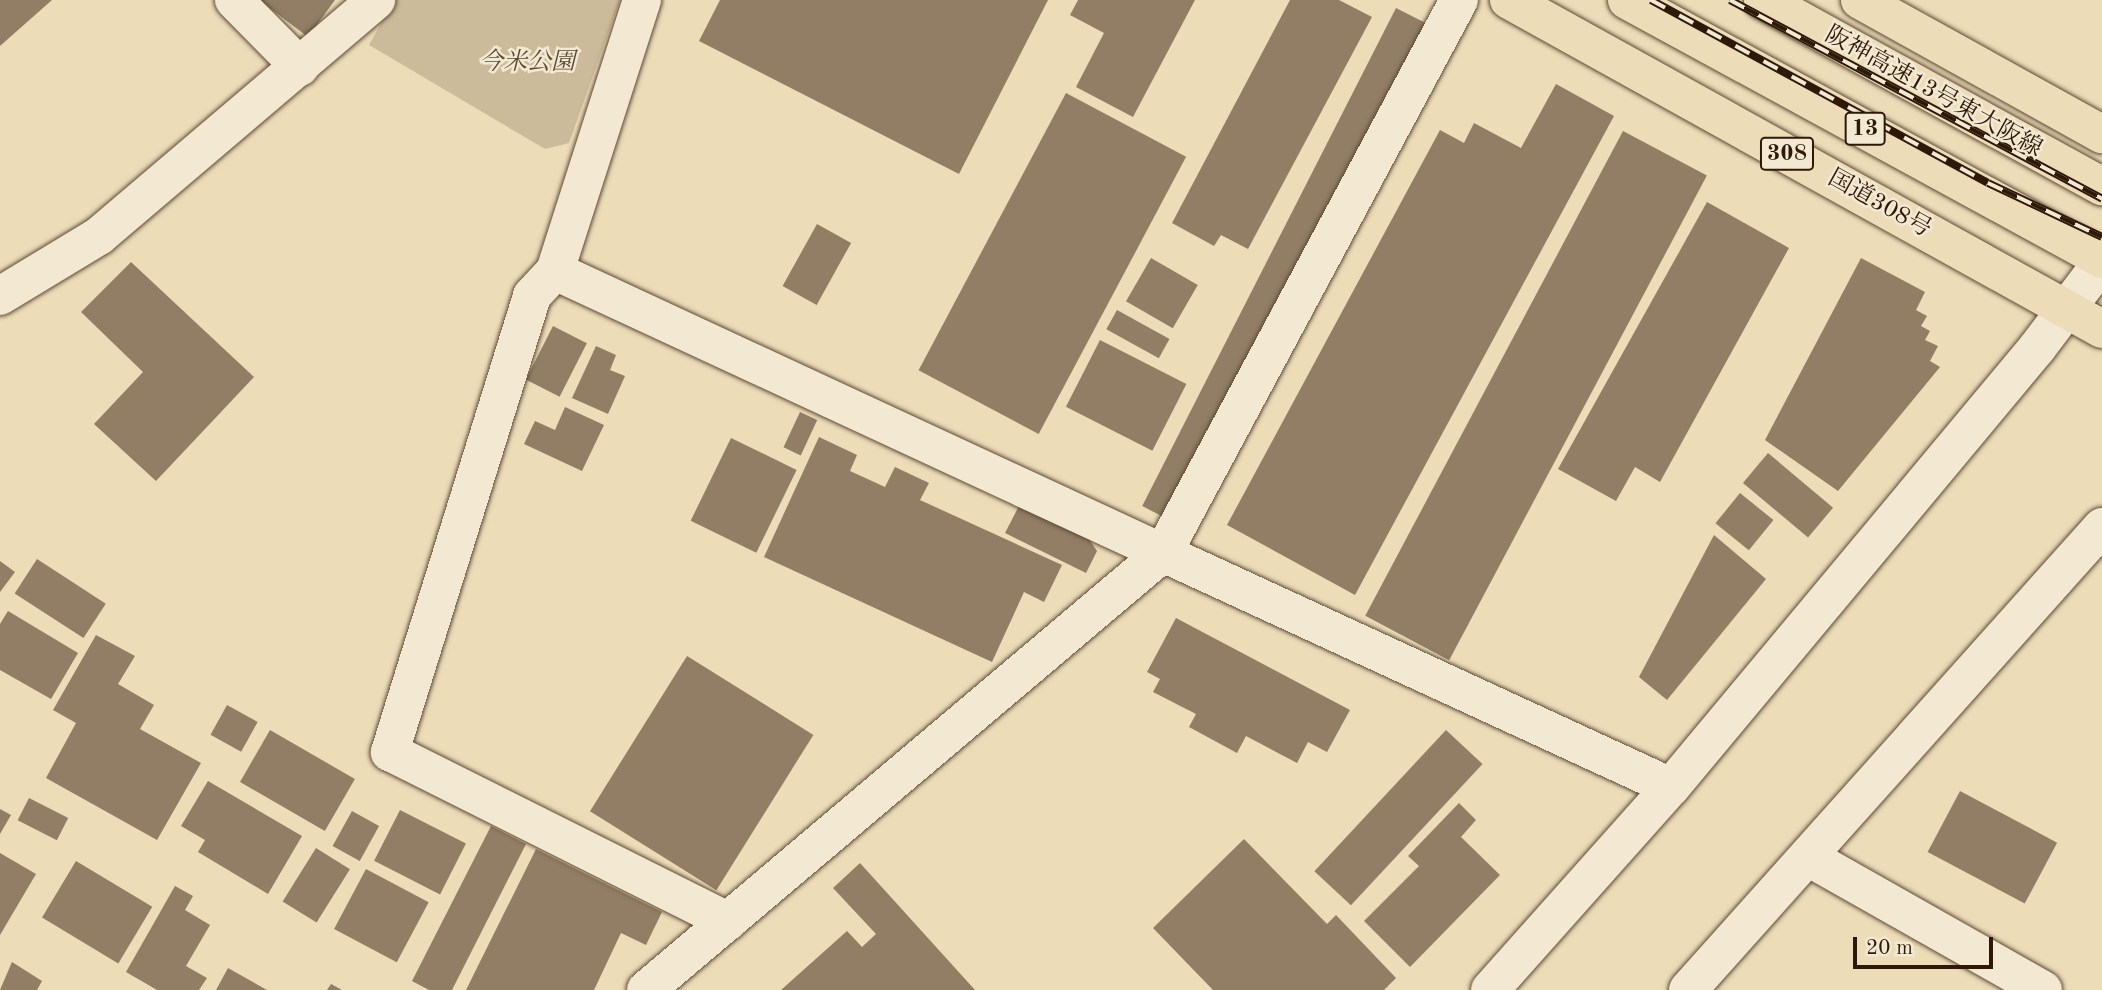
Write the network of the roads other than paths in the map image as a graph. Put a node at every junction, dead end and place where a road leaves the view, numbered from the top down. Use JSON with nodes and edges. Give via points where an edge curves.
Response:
{"nodes":[{"id":1,"x":234,"y":0,"type":"edge"},
{"id":2,"x":376,"y":0,"type":"edge"},
{"id":3,"x":642,"y":0,"type":"edge"},
{"id":4,"x":1459,"y":0,"type":"edge"},
{"id":5,"x":1509,"y":0,"type":"edge"},
{"id":6,"x":1627,"y":0,"type":"edge"},
{"id":7,"x":1763,"y":0,"type":"edge"},
{"id":8,"x":1860,"y":0,"type":"edge"},
{"id":9,"x":300,"y":67,"type":"junction"},
{"id":10,"x":2102,"y":134,"type":"edge"},
{"id":11,"x":2102,"y":186,"type":"edge"},
{"id":12,"x":2102,"y":260,"type":"edge"},
{"id":13,"x":555,"y":271,"type":"junction"},
{"id":14,"x":0,"y":296,"type":"edge"},
{"id":15,"x":2066,"y":309,"type":"junction"},
{"id":16,"x":2102,"y":328,"type":"edge"},
{"id":17,"x":2102,"y":527,"type":"edge"},
{"id":18,"x":1163,"y":553,"type":"junction"},
{"id":19,"x":1671,"y":787,"type":"junction"},
{"id":20,"x":1808,"y":857,"type":"junction"},
{"id":21,"x":728,"y":921,"type":"junction"},
{"id":22,"x":646,"y":990,"type":"edge"},
{"id":23,"x":1490,"y":990,"type":"edge"},
{"id":24,"x":1688,"y":990,"type":"edge"},
{"id":25,"x":2043,"y":990,"type":"edge"}],
"edges":[{"from":1,"to":9,"type":"street"},
{"from":2,"to":9,"type":"street"},
{"from":3,"to":13,"type":"street"},
{"from":4,"to":18,"type":"street"},
{"from":5,"to":15,"type":"highway","name":"国道308号","number":"308"},
{"from":6,"to":12,"type":"highway","number":"13"},
{"from":7,"to":11,"type":"highway","name":"阪神高速13号東大阪線"},
{"from":8,"to":10,"type":"highway"},
{"from":9,"to":14,"type":"street","via":[[99,236]]},
{"from":12,"to":15,"type":"street"},
{"from":13,"to":18,"type":"street"},
{"from":13,"to":21,"type":"street","via":[[532,296],[390,752]]},
{"from":15,"to":16,"type":"highway","name":"国道308号","number":"308"},
{"from":15,"to":19,"type":"street"},
{"from":17,"to":20,"type":"street"},
{"from":18,"to":19,"type":"street"},
{"from":18,"to":21,"type":"street"},
{"from":19,"to":23,"type":"street"},
{"from":20,"to":24,"type":"street"},
{"from":20,"to":25,"type":"street"},
{"from":21,"to":22,"type":"street"}]}
